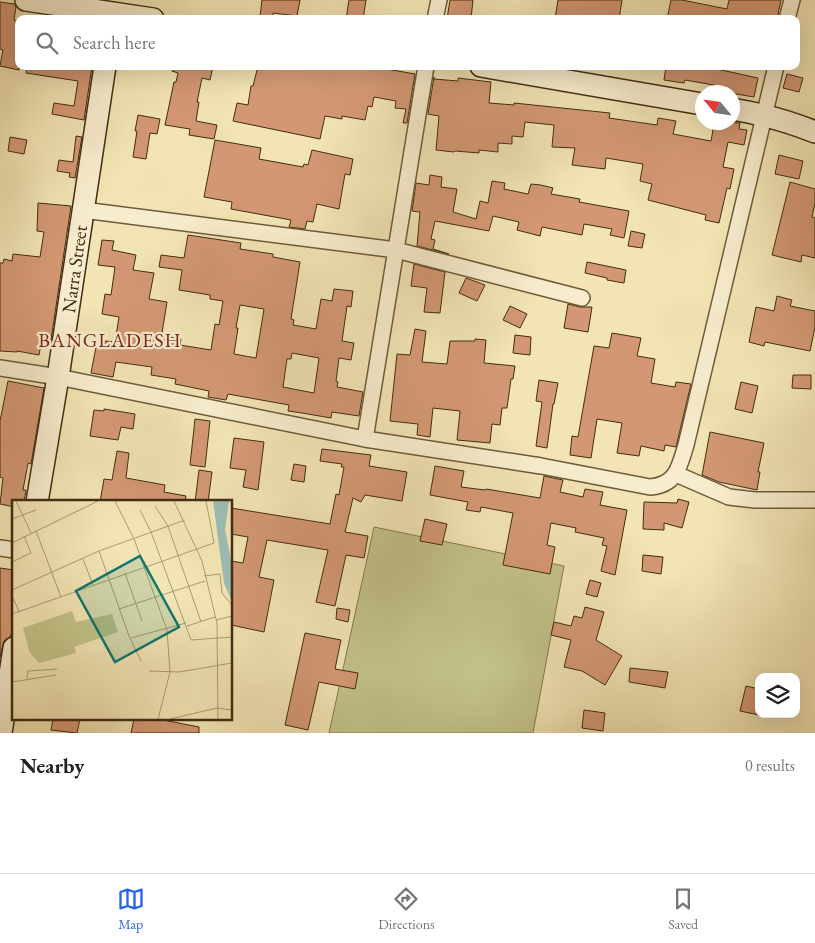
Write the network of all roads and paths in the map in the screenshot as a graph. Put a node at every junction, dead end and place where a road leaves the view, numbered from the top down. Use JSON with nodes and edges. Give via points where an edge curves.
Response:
{"nodes":[{"id":1,"x":26,"y":0,"type":"edge"},
{"id":2,"x":439,"y":0,"type":"edge"},
{"id":3,"x":792,"y":0,"type":"edge"},
{"id":4,"x":114,"y":11,"type":"edge"},
{"id":5,"x":134,"y":15,"type":"edge"},
{"id":6,"x":436,"y":15,"type":"edge"},
{"id":7,"x":788,"y":15,"type":"edge"},
{"id":8,"x":104,"y":70,"type":"edge"},
{"id":9,"x":425,"y":70,"type":"edge"},
{"id":10,"x":504,"y":70,"type":"edge"},
{"id":11,"x":775,"y":70,"type":"edge"},
{"id":12,"x":695,"y":103,"type":"edge"},
{"id":13,"x":740,"y":110,"type":"edge"},
{"id":14,"x":765,"y":114,"type":"junction"},
{"id":15,"x":815,"y":132,"type":"edge"},
{"id":16,"x":83,"y":210,"type":"junction"},
{"id":17,"x":396,"y":250,"type":"junction"},
{"id":18,"x":582,"y":298,"type":"dead end"},
{"id":19,"x":0,"y":368,"type":"edge"},
{"id":20,"x":58,"y":377,"type":"junction"},
{"id":21,"x":365,"y":439,"type":"junction"},
{"id":22,"x":676,"y":474,"type":"junction"},
{"id":23,"x":37,"y":500,"type":"edge"},
{"id":24,"x":815,"y":500,"type":"edge"},
{"id":25,"x":12,"y":661,"type":"edge"},
{"id":26,"x":1,"y":733,"type":"edge"}],
"edges":[{"from":1,"to":4,"type":"street"},
{"from":2,"to":6,"type":"street"},
{"from":3,"to":7,"type":"street"},
{"from":4,"to":5,"type":"street"},
{"from":8,"to":16,"type":"street","name":"Narra Street"},
{"from":9,"to":17,"type":"street"},
{"from":10,"to":12,"type":"street"},
{"from":11,"to":14,"type":"street"},
{"from":13,"to":14,"type":"street"},
{"from":14,"to":15,"type":"street"},
{"from":14,"to":22,"type":"street","via":[[686,445]]},
{"from":16,"to":17,"type":"street"},
{"from":16,"to":20,"type":"street","name":"Narra Street"},
{"from":17,"to":18,"type":"street"},
{"from":17,"to":21,"type":"street"},
{"from":19,"to":20,"type":"street"},
{"from":20,"to":21,"type":"street"},
{"from":20,"to":23,"type":"street","name":"Narra Street"},
{"from":21,"to":22,"type":"street","via":[[541,466],[650,487],[661,486]]},
{"from":22,"to":24,"type":"street","via":[[729,497]]},
{"from":25,"to":26,"type":"street"}]}
